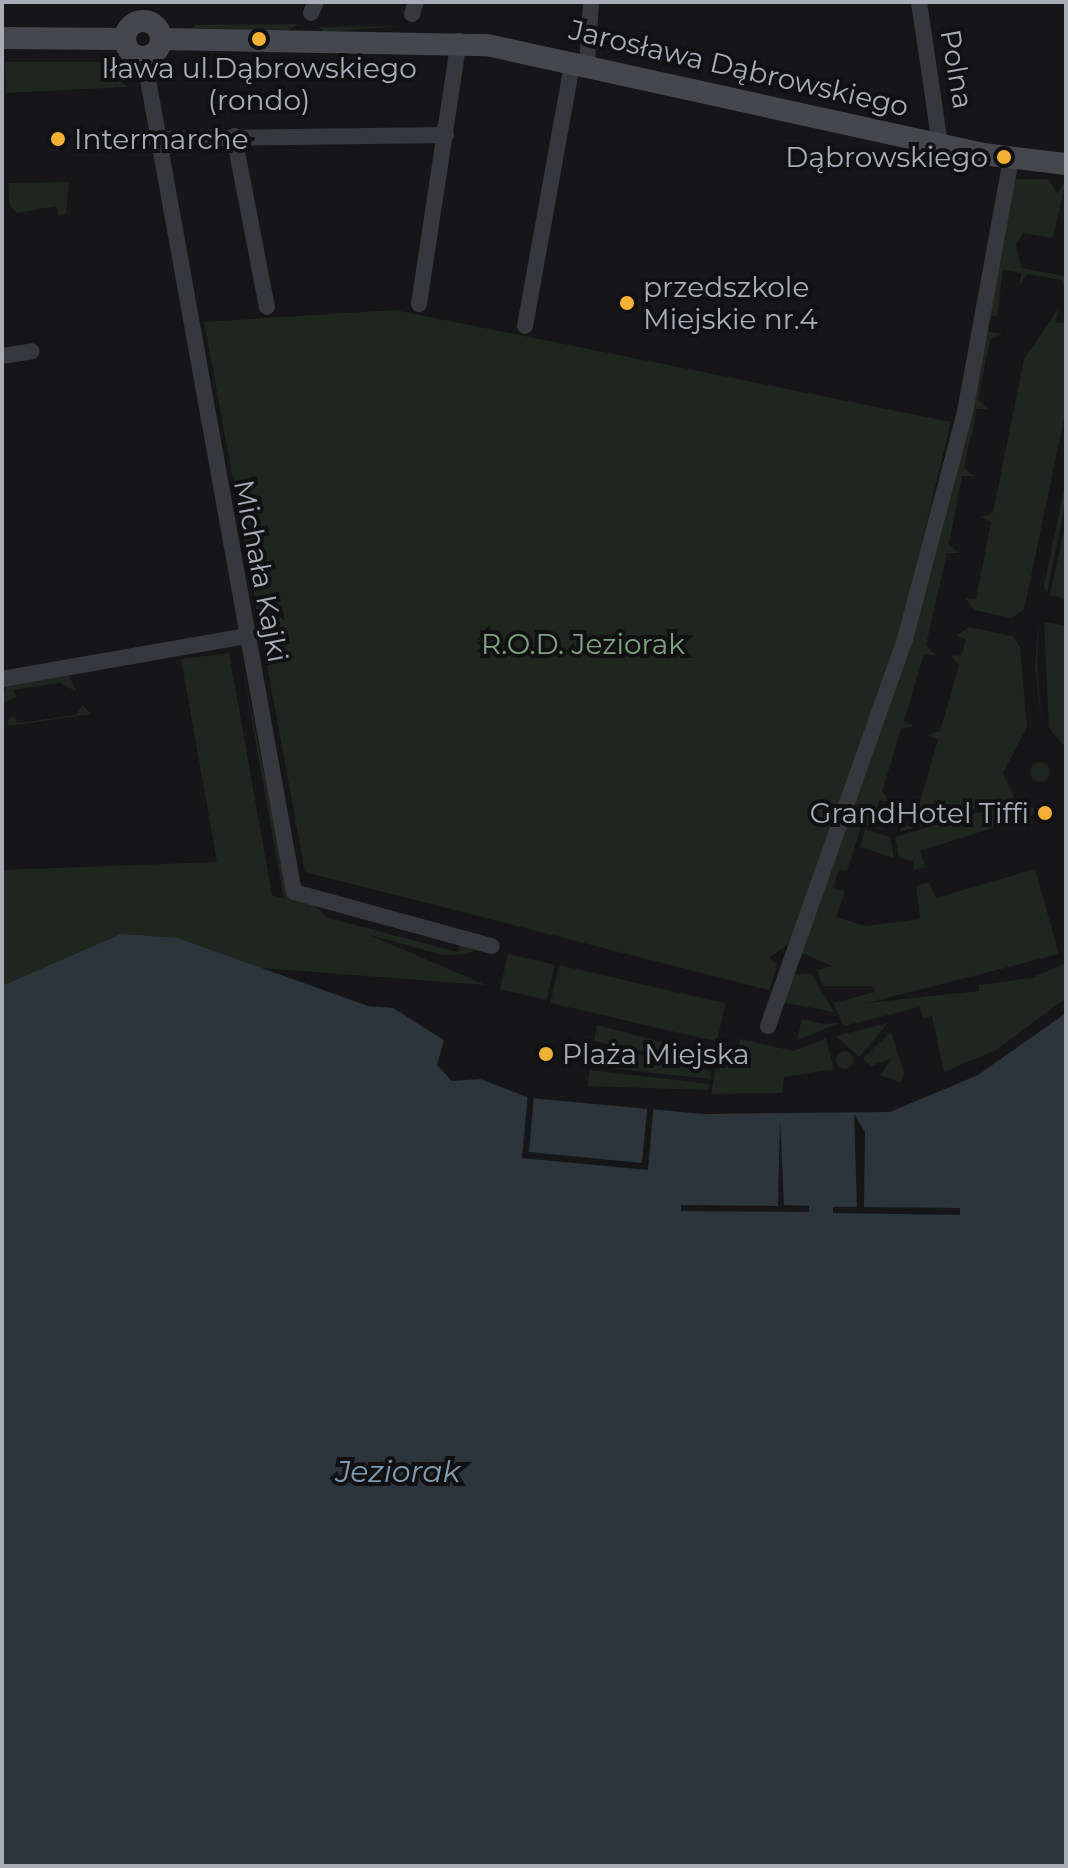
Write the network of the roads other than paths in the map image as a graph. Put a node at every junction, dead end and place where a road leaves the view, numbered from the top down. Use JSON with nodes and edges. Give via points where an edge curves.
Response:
{"nodes":[{"id":1,"x":591,"y":2,"type":"edge"},
{"id":2,"x":919,"y":2,"type":"edge"},
{"id":3,"x":2,"y":38,"type":"edge"},
{"id":4,"x":125,"y":39,"type":"junction"},
{"id":5,"x":161,"y":39,"type":"junction"},
{"id":6,"x":459,"y":41,"type":"junction"},
{"id":7,"x":144,"y":57,"type":"junction"},
{"id":8,"x":580,"y":62,"type":"junction"},
{"id":9,"x":446,"y":135,"type":"junction"},
{"id":10,"x":234,"y":136,"type":"junction"},
{"id":11,"x":155,"y":139,"type":"junction"},
{"id":12,"x":940,"y":145,"type":"junction"},
{"id":13,"x":1066,"y":151,"type":"edge"},
{"id":14,"x":1013,"y":158,"type":"junction"},
{"id":15,"x":1066,"y":164,"type":"edge"},
{"id":16,"x":419,"y":304,"type":"dead end"},
{"id":17,"x":267,"y":307,"type":"dead end"},
{"id":18,"x":525,"y":326,"type":"dead end"},
{"id":19,"x":32,"y":351,"type":"dead end"},
{"id":20,"x":2,"y":356,"type":"edge"},
{"id":21,"x":247,"y":636,"type":"junction"},
{"id":22,"x":2,"y":679,"type":"edge"},
{"id":23,"x":492,"y":946,"type":"dead end"},
{"id":24,"x":768,"y":1026,"type":"dead end"}],
"edges":[{"from":1,"to":8,"type":"street"},
{"from":2,"to":12,"type":"street","name":"Polna"},
{"from":3,"to":4,"type":"street"},
{"from":4,"to":5,"type":"street","via":[[141,21],[157,28]]},
{"from":4,"to":7,"type":"street","via":[[130,52]]},
{"from":5,"to":6,"type":"street","name":"Jarosława Dąbrowskiego"},
{"from":5,"to":7,"type":"street"},
{"from":6,"to":8,"type":"street","name":"Jarosława Dąbrowskiego"},
{"from":6,"to":9,"type":"street"},
{"from":7,"to":11,"type":"street","name":"Michała Kajki"},
{"from":8,"to":12,"type":"street","name":"Jarosława Dąbrowskiego"},
{"from":8,"to":18,"type":"street"},
{"from":9,"to":10,"type":"street"},
{"from":9,"to":16,"type":"street"},
{"from":10,"to":11,"type":"street"},
{"from":10,"to":17,"type":"street"},
{"from":11,"to":21,"type":"street","name":"Michała Kajki"},
{"from":12,"to":14,"type":"street","name":"Jarosława Dąbrowskiego"},
{"from":13,"to":14,"type":"street","name":"Jarosława Dąbrowskiego"},
{"from":14,"to":15,"type":"street","name":"Jarosława Dąbrowskiego"},
{"from":14,"to":24,"type":"street","via":[[965,412],[905,639]]},
{"from":19,"to":20,"type":"street"},
{"from":21,"to":22,"type":"street"},
{"from":21,"to":23,"type":"street","name":"Michała Kajki","via":[[294,892]]}]}
